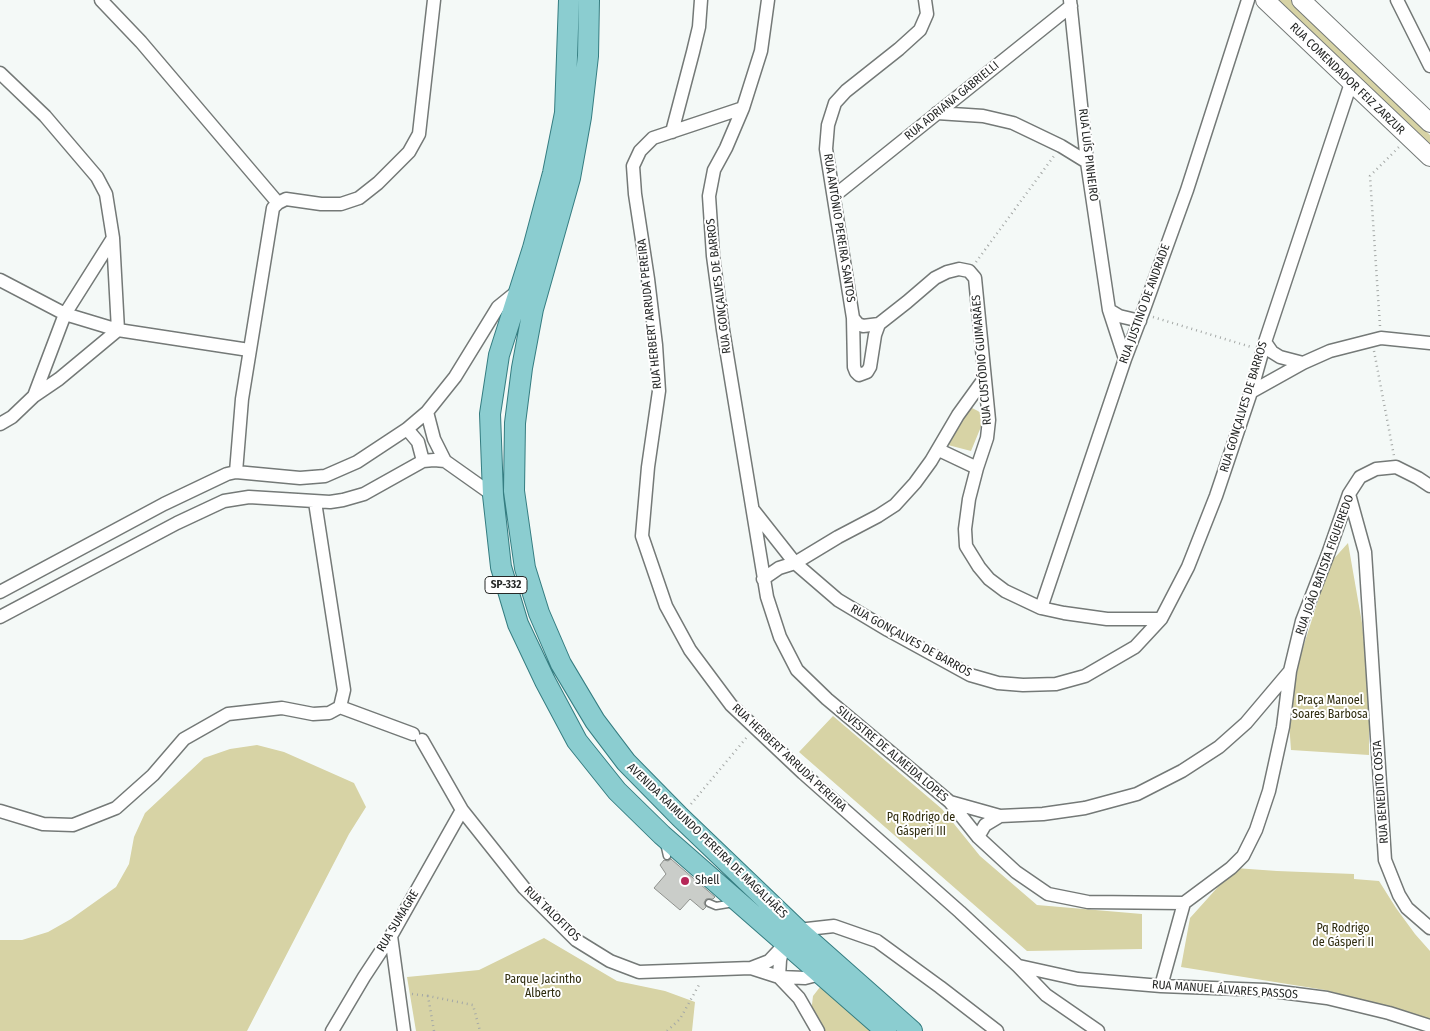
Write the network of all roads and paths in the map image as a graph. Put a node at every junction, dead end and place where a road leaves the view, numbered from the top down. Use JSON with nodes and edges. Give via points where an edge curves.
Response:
{"nodes":[{"id":1,"x":101,"y":0,"type":"edge"},
{"id":2,"x":434,"y":0,"type":"edge"},
{"id":3,"x":569,"y":0,"type":"edge"},
{"id":4,"x":589,"y":0,"type":"edge"},
{"id":5,"x":701,"y":0,"type":"edge"},
{"id":6,"x":768,"y":0,"type":"edge"},
{"id":7,"x":925,"y":0,"type":"edge"},
{"id":8,"x":1248,"y":0,"type":"edge"},
{"id":9,"x":1265,"y":0,"type":"edge"},
{"id":10,"x":1301,"y":0,"type":"edge"},
{"id":11,"x":1397,"y":0,"type":"edge"},
{"id":12,"x":1070,"y":3,"type":"edge"},
{"id":13,"x":1430,"y":66,"type":"edge"},
{"id":14,"x":0,"y":73,"type":"edge"},
{"id":15,"x":1350,"y":83,"type":"junction"},
{"id":16,"x":743,"y":108,"type":"junction"},
{"id":17,"x":937,"y":113,"type":"junction"},
{"id":18,"x":1430,"y":124,"type":"edge"},
{"id":19,"x":672,"y":132,"type":"junction"},
{"id":20,"x":1408,"y":137,"type":"junction"},
{"id":21,"x":1062,"y":146,"type":"junction"},
{"id":22,"x":1430,"y":157,"type":"edge"},
{"id":23,"x":1087,"y":162,"type":"junction"},
{"id":24,"x":834,"y":196,"type":"junction"},
{"id":25,"x":278,"y":203,"type":"junction"},
{"id":26,"x":114,"y":238,"type":"junction"},
{"id":27,"x":969,"y":271,"type":"junction"},
{"id":28,"x":0,"y":280,"type":"edge"},
{"id":29,"x":519,"y":290,"type":"junction"},
{"id":30,"x":1109,"y":310,"type":"junction"},
{"id":31,"x":65,"y":314,"type":"junction"},
{"id":32,"x":1141,"y":317,"type":"junction"},
{"id":33,"x":852,"y":318,"type":"junction"},
{"id":34,"x":879,"y":324,"type":"junction"},
{"id":35,"x":118,"y":330,"type":"junction"},
{"id":36,"x":1376,"y":339,"type":"junction"},
{"id":37,"x":1430,"y":343,"type":"edge"},
{"id":38,"x":1263,"y":346,"type":"junction"},
{"id":39,"x":249,"y":350,"type":"junction"},
{"id":40,"x":1125,"y":359,"type":"junction"},
{"id":41,"x":1303,"y":363,"type":"junction"},
{"id":42,"x":984,"y":379,"type":"junction"},
{"id":43,"x":1251,"y":392,"type":"junction"},
{"id":44,"x":34,"y":396,"type":"junction"},
{"id":45,"x":427,"y":412,"type":"junction"},
{"id":46,"x":0,"y":424,"type":"edge"},
{"id":47,"x":407,"y":429,"type":"junction"},
{"id":48,"x":939,"y":450,"type":"junction"},
{"id":49,"x":423,"y":461,"type":"junction"},
{"id":50,"x":445,"y":461,"type":"junction"},
{"id":51,"x":976,"y":468,"type":"junction"},
{"id":52,"x":1396,"y":468,"type":"junction"},
{"id":53,"x":236,"y":472,"type":"junction"},
{"id":54,"x":1430,"y":486,"type":"edge"},
{"id":55,"x":1349,"y":494,"type":"junction"},
{"id":56,"x":493,"y":495,"type":"junction"},
{"id":57,"x":315,"y":502,"type":"junction"},
{"id":58,"x":752,"y":508,"type":"junction"},
{"id":59,"x":794,"y":563,"type":"junction"},
{"id":60,"x":764,"y":579,"type":"junction"},
{"id":61,"x":0,"y":592,"type":"edge"},
{"id":62,"x":1041,"y":608,"type":"junction"},
{"id":63,"x":0,"y":617,"type":"edge"},
{"id":64,"x":1161,"y":620,"type":"junction"},
{"id":65,"x":1290,"y":671,"type":"junction"},
{"id":66,"x":340,"y":707,"type":"junction"},
{"id":67,"x":755,"y":728,"type":"junction"},
{"id":68,"x":950,"y":802,"type":"junction"},
{"id":69,"x":462,"y":810,"type":"junction"},
{"id":70,"x":0,"y":811,"type":"edge"},
{"id":71,"x":1000,"y":816,"type":"junction"},
{"id":72,"x":680,"y":817,"type":"junction"},
{"id":73,"x":662,"y":835,"type":"junction"},
{"id":74,"x":978,"y":836,"type":"junction"},
{"id":75,"x":667,"y":856,"type":"dead end"},
{"id":76,"x":737,"y":901,"type":"junction"},
{"id":77,"x":1184,"y":902,"type":"junction"},
{"id":78,"x":709,"y":904,"type":"dead end"},
{"id":79,"x":1430,"y":928,"type":"edge"},
{"id":80,"x":390,"y":936,"type":"junction"},
{"id":81,"x":792,"y":937,"type":"junction"},
{"id":82,"x":1018,"y":966,"type":"junction"},
{"id":83,"x":751,"y":968,"type":"junction"},
{"id":84,"x":826,"y":968,"type":"junction"},
{"id":85,"x":707,"y":971,"type":"junction"},
{"id":86,"x":779,"y":977,"type":"junction"},
{"id":87,"x":1161,"y":986,"type":"junction"},
{"id":88,"x":803,"y":1004,"type":"junction"},
{"id":89,"x":1430,"y":1026,"type":"edge"},
{"id":90,"x":332,"y":1031,"type":"edge"},
{"id":91,"x":404,"y":1031,"type":"edge"},
{"id":92,"x":434,"y":1031,"type":"edge"},
{"id":93,"x":480,"y":1031,"type":"edge"},
{"id":94,"x":667,"y":1031,"type":"edge"},
{"id":95,"x":818,"y":1031,"type":"edge"},
{"id":96,"x":886,"y":1031,"type":"edge"},
{"id":97,"x":912,"y":1031,"type":"edge"},
{"id":98,"x":997,"y":1031,"type":"edge"},
{"id":99,"x":1098,"y":1031,"type":"edge"}],
"edges":[{"from":1,"to":25,"type":"street","via":[[141,42]]},
{"from":2,"to":25,"type":"street","via":[[419,134],[409,152],[378,184],[359,198],[341,204],[286,199]]},
{"from":3,"to":29,"type":"main road","name":"AVENIDA RAIMUNDO PEREIRA DE MAGALHÃES","number":"SP-332","via":[[565,113],[548,192]]},
{"from":4,"to":72,"type":"main road","name":"AVENIDA RAIMUNDO PEREIRA DE MAGALHÃES","number":"SP-332","via":[[588,56],[581,117],[571,169],[533,308],[522,368],[514,424],[514,491],[525,568],[539,613],[561,664],[595,721],[626,762]]},
{"from":5,"to":19,"type":"street","via":[[694,52]]},
{"from":6,"to":16,"type":"street","name":"RUA GONÇALVES DE BARROS","via":[[761,52]]},
{"from":7,"to":24,"type":"street","name":"RUA ANTÔNIO PEREIRA SANTOS","via":[[927,14],[920,30],[835,103],[828,125],[826,149]]},
{"from":8,"to":32,"type":"street","name":"RUA JUSTINO DE ANDRADE","via":[[1187,190]]},
{"from":9,"to":15,"type":"main road","name":"RUA COMENDADOR FEIZ ZARZUR"},
{"from":10,"to":18,"type":"main road","name":"RUA COMENDADOR FEIZ ZARZUR"},
{"from":11,"to":13,"type":"street"},
{"from":12,"to":17,"type":"street","name":"RUA ADRIANA GABRIELLI"},
{"from":12,"to":23,"type":"street","name":"RUA LUÍS PINHEIRO"},
{"from":14,"to":26,"type":"street","via":[[45,116],[97,177],[106,194]]},
{"from":15,"to":20,"type":"main road","name":"RUA COMENDADOR FEIZ ZARZUR"},
{"from":15,"to":38,"type":"street","name":"RUA GONÇALVES DE BARROS"},
{"from":16,"to":19,"type":"street","name":"RUA HERBERT ARRUDA PEREIRA"},
{"from":16,"to":58,"type":"street","name":"RUA GONÇALVES DE BARROS","via":[[714,170],[709,196],[723,330]]},
{"from":17,"to":21,"type":"street","via":[[983,116],[1013,123]]},
{"from":17,"to":24,"type":"street","name":"RUA ADRIANA GABRIELLI"},
{"from":19,"to":67,"type":"street","name":"RUA HERBERT ARRUDA PEREIRA","via":[[653,138],[640,151],[633,166],[659,391],[642,536],[666,606],[690,650],[731,706]]},
{"from":20,"to":22,"type":"main road","name":"RUA COMENDADOR FEIZ ZARZUR"},
{"from":20,"to":36,"type":"path","via":[[1370,176]]},
{"from":21,"to":23,"type":"street"},
{"from":21,"to":27,"type":"path"},
{"from":23,"to":30,"type":"street","name":"RUA LUÍS PINHEIRO"},
{"from":24,"to":33,"type":"street","name":"RUA ANTÔNIO PEREIRA SANTOS"},
{"from":25,"to":39,"type":"street","via":[[273,208]]},
{"from":26,"to":31,"type":"street"},
{"from":26,"to":35,"type":"street"},
{"from":27,"to":34,"type":"street","via":[[959,269],[934,278]]},
{"from":27,"to":42,"type":"street","name":"RUA CUSTÓDIO GUIMARÃES","via":[[975,278]]},
{"from":28,"to":31,"type":"street"},
{"from":29,"to":45,"type":"street","via":[[498,307],[455,376]]},
{"from":29,"to":56,"type":"main road","name":"AVENIDA RAIMUNDO PEREIRA DE MAGALHÃES","number":"SP-332","via":[[499,355],[490,414]]},
{"from":30,"to":32,"type":"street","via":[[1119,316]]},
{"from":30,"to":40,"type":"street","name":"RUA LUÍS PINHEIRO"},
{"from":31,"to":35,"type":"street"},
{"from":31,"to":44,"type":"street"},
{"from":32,"to":38,"type":"path"},
{"from":32,"to":40,"type":"street","name":"RUA JUSTINO DE ANDRADE"},
{"from":33,"to":34,"type":"street","name":"RUA ANTÔNIO PEREIRA SANTOS","via":[[863,326]]},
{"from":33,"to":34,"type":"street","via":[[854,367],[859,374],[867,372],[870,367]]},
{"from":35,"to":39,"type":"street"},
{"from":35,"to":44,"type":"street","via":[[59,380]]},
{"from":36,"to":37,"type":"street"},
{"from":36,"to":41,"type":"street","via":[[1330,351]]},
{"from":36,"to":52,"type":"path"},
{"from":38,"to":41,"type":"street","via":[[1280,357]]},
{"from":38,"to":43,"type":"street","name":"RUA GONÇALVES DE BARROS"},
{"from":39,"to":53,"type":"street"},
{"from":40,"to":62,"type":"street","name":"RUA JUSTINO DE ANDRADE"},
{"from":41,"to":43,"type":"street"},
{"from":42,"to":48,"type":"street","via":[[958,415]]},
{"from":42,"to":51,"type":"street","name":"RUA CUSTÓDIO GUIMARÃES","via":[[989,420],[987,438]]},
{"from":43,"to":64,"type":"street","name":"RUA GONÇALVES DE BARROS","via":[[1188,567]]},
{"from":44,"to":46,"type":"street"},
{"from":45,"to":47,"type":"street"},
{"from":45,"to":50,"type":"street"},
{"from":47,"to":49,"type":"street","via":[[418,442]]},
{"from":47,"to":53,"type":"street","via":[[357,462],[326,476],[300,478]]},
{"from":48,"to":51,"type":"street"},
{"from":48,"to":59,"type":"street","via":[[895,504]]},
{"from":49,"to":50,"type":"street"},
{"from":49,"to":57,"type":"street","via":[[364,494]]},
{"from":50,"to":56,"type":"street"},
{"from":51,"to":62,"type":"street","name":"RUA CUSTÓDIO GUIMARÃES","via":[[965,529],[966,546],[989,579]]},
{"from":52,"to":54,"type":"street"},
{"from":52,"to":55,"type":"street","name":"RUA JOÃO BATISTA FIGUEIREDO","via":[[1376,470],[1360,477]]},
{"from":53,"to":61,"type":"street","via":[[164,504]]},
{"from":55,"to":65,"type":"street","name":"RUA JOÃO BATISTA FIGUEIREDO","via":[[1302,621]]},
{"from":55,"to":79,"type":"street","name":"RUA BENEDITO COSTA","via":[[1365,552],[1385,860],[1407,908]]},
{"from":56,"to":73,"type":"main road","name":"AVENIDA RAIMUNDO PEREIRA DE MAGALHÃES","number":"SP-332","via":[[501,567],[518,624],[545,681],[577,741],[617,790]]},
{"from":57,"to":63,"type":"street","via":[[249,497],[224,501]]},
{"from":57,"to":66,"type":"street","via":[[344,690]]},
{"from":58,"to":59,"type":"street","name":"RUA GONÇALVES DE BARROS"},
{"from":58,"to":60,"type":"street","name":"SILVESTRE DE ALMEIDA LOPES"},
{"from":59,"to":60,"type":"street","via":[[779,568]]},
{"from":59,"to":64,"type":"street","name":"RUA GONÇALVES DE BARROS","via":[[838,600],[888,630],[970,675],[998,683],[1056,684],[1085,676],[1134,647]]},
{"from":60,"to":68,"type":"street","name":"SILVESTRE DE ALMEIDA LOPES","via":[[780,637],[797,670]]},
{"from":62,"to":64,"type":"street","name":"RUA CUSTÓDIO GUIMARÃES","via":[[1107,619]]},
{"from":65,"to":71,"type":"street","name":"RUA JOÃO BATISTA FIGUEIREDO","via":[[1220,747],[1137,794],[1085,808]]},
{"from":65,"to":77,"type":"street","via":[[1280,747],[1256,830],[1243,856],[1232,868]]},
{"from":66,"to":69,"type":"street","name":"RUA TALOFITOS","via":[[418,737]]},
{"from":66,"to":70,"type":"street","via":[[329,713],[313,714],[282,708],[228,714],[184,739],[153,776],[116,808],[73,825],[44,824]]},
{"from":67,"to":72,"type":"path"},
{"from":67,"to":82,"type":"street","name":"RUA HERBERT ARRUDA PEREIRA"},
{"from":68,"to":71,"type":"street","name":"RUA JOÃO BATISTA FIGUEIREDO"},
{"from":68,"to":74,"type":"street","name":"SILVESTRE DE ALMEIDA LOPES"},
{"from":69,"to":80,"type":"street","name":"RUA SUMAGRE"},
{"from":69,"to":85,"type":"street","name":"RUA TALOFITOS","via":[[524,888],[576,940],[610,961],[639,972]]},
{"from":71,"to":74,"type":"street","via":[[985,825]]},
{"from":72,"to":81,"type":"main road","name":"AVENIDA RAIMUNDO PEREIRA DE MAGALHÃES","number":"SP-332"},
{"from":73,"to":75,"type":"lane"},
{"from":73,"to":76,"type":"main road","name":"AVENIDA RAIMUNDO PEREIRA DE MAGALHÃES","number":"SP-332"},
{"from":74,"to":77,"type":"street","name":"SILVESTRE DE ALMEIDA LOPES","via":[[1016,872],[1048,894],[1088,902]]},
{"from":76,"to":78,"type":"lane","via":[[726,906]]},
{"from":76,"to":81,"type":"main road","name":"AVENIDA RAIMUNDO PEREIRA DE MAGALHÃES","number":"SP-332"},
{"from":77,"to":87,"type":"street"},
{"from":80,"to":90,"type":"street","name":"RUA SUMAGRE"},
{"from":80,"to":91,"type":"street"},
{"from":81,"to":83,"type":"street","name":"RUA TALOFITOS","via":[[769,961]]},
{"from":81,"to":84,"type":"main road","name":"AVENIDA RAIMUNDO PEREIRA DE MAGALHÃES","number":"SP-332"},
{"from":81,"to":86,"type":"street","via":[[780,960]]},
{"from":81,"to":98,"type":"street","via":[[834,926],[877,941]]},
{"from":82,"to":87,"type":"street","name":"RUA MANUEL ÁLVARES PASSOS","via":[[1078,979]]},
{"from":82,"to":99,"type":"street","name":"RUA HERBERT ARRUDA PEREIRA","via":[[1046,995]]},
{"from":83,"to":85,"type":"street","name":"RUA TALOFITOS"},
{"from":83,"to":86,"type":"street","name":"RUA TALOFITOS"},
{"from":84,"to":86,"type":"street","via":[[805,978]]},
{"from":84,"to":88,"type":"street","via":[[805,992]]},
{"from":84,"to":96,"type":"main road","name":"AVENIDA RAIMUNDO PEREIRA DE MAGALHÃES","number":"SP-332"},
{"from":84,"to":97,"type":"main road","name":"AVENIDA RAIMUNDO PEREIRA DE MAGALHÃES","number":"SP-332"},
{"from":85,"to":94,"type":"path","via":[[680,1019]]},
{"from":86,"to":88,"type":"street"},
{"from":87,"to":89,"type":"street","name":"RUA MANUEL ÁLVARES PASSOS","via":[[1265,990],[1327,998],[1389,1012]]},
{"from":88,"to":95,"type":"street"},
{"from":92,"to":93,"type":"path","via":[[428,996],[473,1005]]}]}
